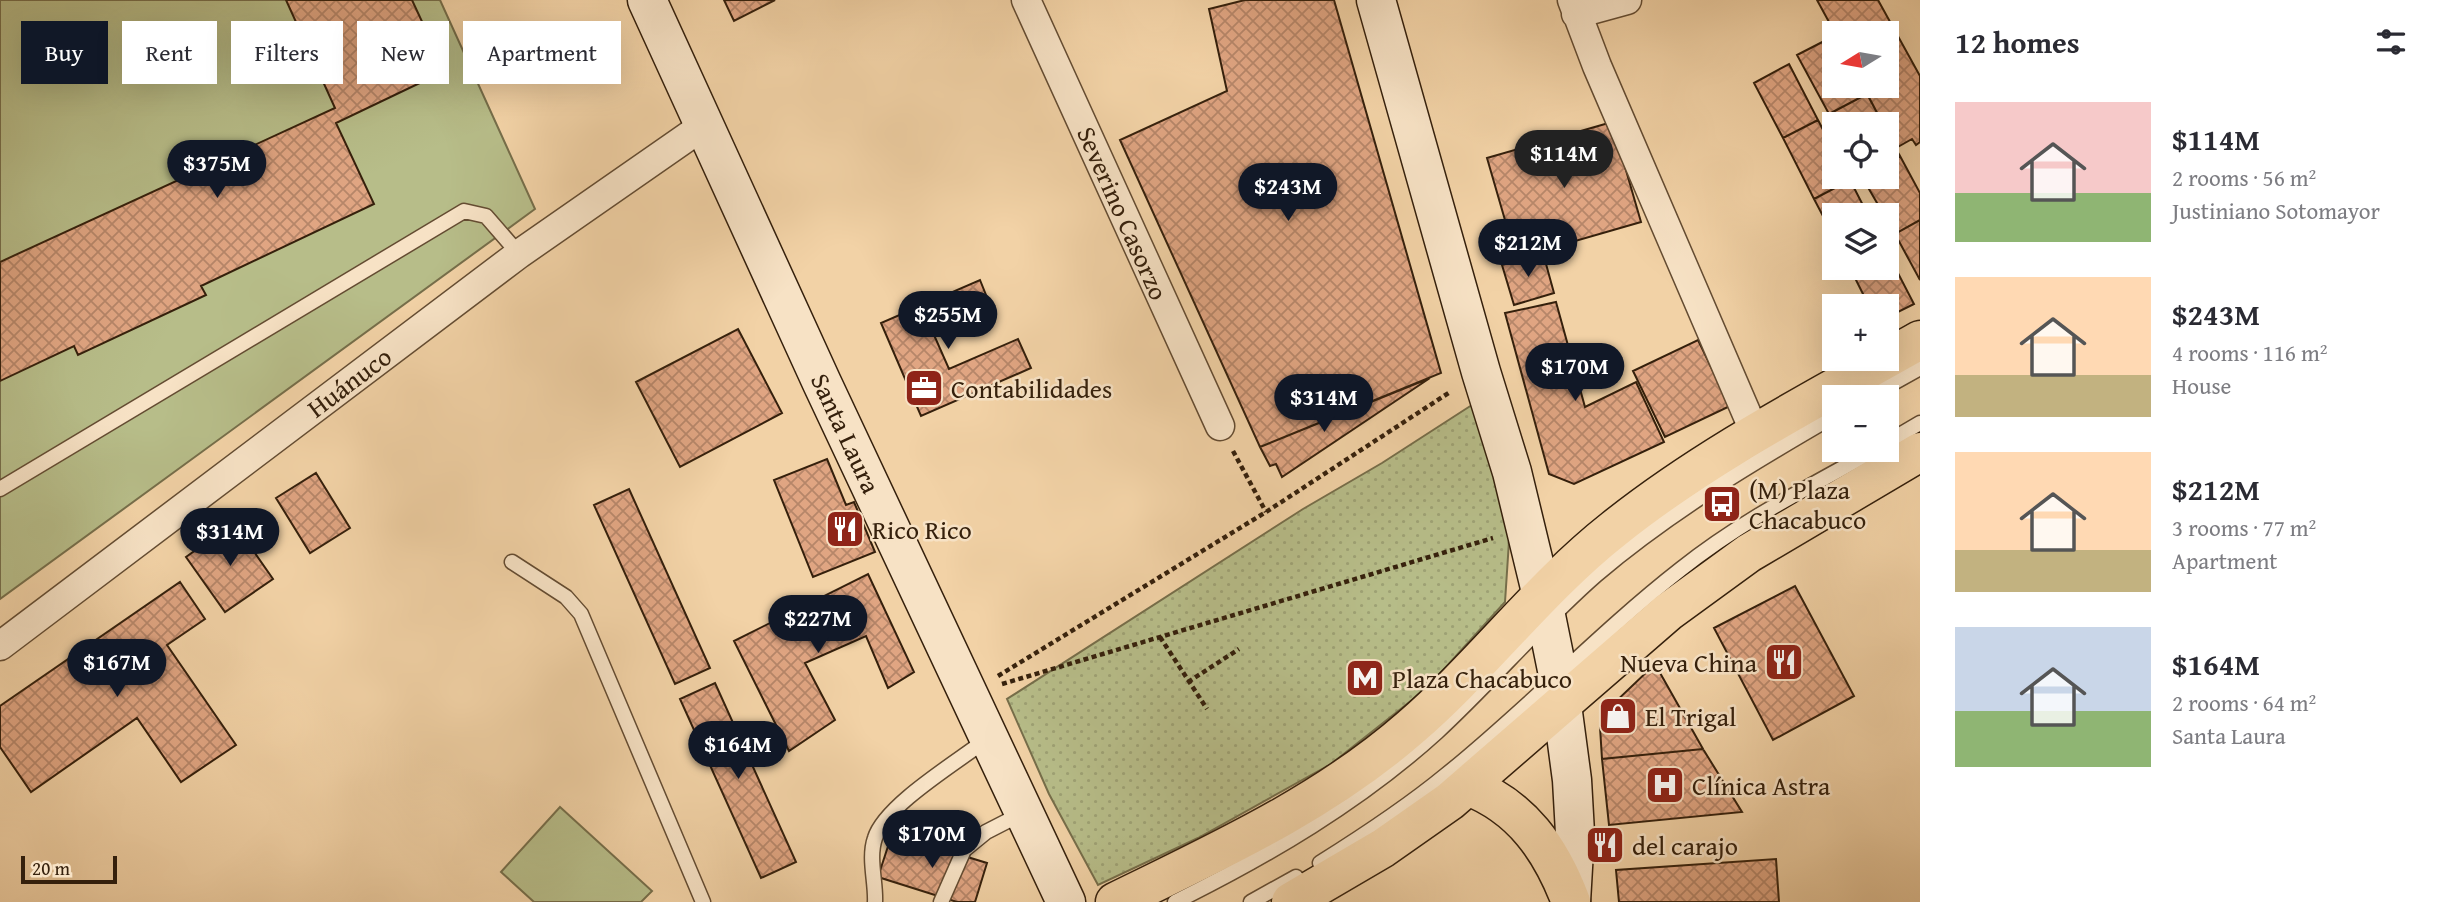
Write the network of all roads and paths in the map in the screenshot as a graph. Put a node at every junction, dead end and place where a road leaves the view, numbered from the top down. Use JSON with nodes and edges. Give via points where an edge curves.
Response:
{"nodes":[{"id":1,"x":647,"y":0,"type":"edge"},
{"id":2,"x":1026,"y":0,"type":"edge"},
{"id":3,"x":1376,"y":0,"type":"edge"},
{"id":4,"x":1627,"y":0,"type":"edge"},
{"id":5,"x":1574,"y":7,"type":"edge"},
{"id":6,"x":703,"y":126,"type":"junction"},
{"id":7,"x":519,"y":254,"type":"junction"},
{"id":8,"x":1920,"y":340,"type":"edge"},
{"id":9,"x":1920,"y":368,"type":"edge"},
{"id":10,"x":1480,"y":372,"type":"junction"},
{"id":11,"x":1890,"y":385,"type":"edge"},
{"id":12,"x":1822,"y":423,"type":"edge"},
{"id":13,"x":1920,"y":423,"type":"edge"},
{"id":14,"x":1220,"y":426,"type":"joint"},
{"id":15,"x":1755,"y":433,"type":"junction"},
{"id":16,"x":1899,"y":435,"type":"edge"},
{"id":17,"x":1920,"y":452,"type":"edge"},
{"id":18,"x":1853,"y":462,"type":"edge"},
{"id":19,"x":0,"y":489,"type":"edge"},
{"id":20,"x":1266,"y":512,"type":"junction"},
{"id":21,"x":1525,"y":529,"type":"junction"},
{"id":22,"x":512,"y":562,"type":"dead end"},
{"id":23,"x":1544,"y":609,"type":"junction"},
{"id":24,"x":1160,"y":637,"type":"junction"},
{"id":25,"x":0,"y":646,"type":"edge"},
{"id":26,"x":1239,"y":649,"type":"dead end"},
{"id":27,"x":1188,"y":682,"type":"junction"},
{"id":28,"x":1559,"y":690,"type":"junction"},
{"id":29,"x":967,"y":694,"type":"junction"},
{"id":30,"x":1207,"y":709,"type":"dead end"},
{"id":31,"x":988,"y":739,"type":"junction"},
{"id":32,"x":1468,"y":786,"type":"junction"},
{"id":33,"x":1023,"y":813,"type":"junction"},
{"id":34,"x":703,"y":902,"type":"edge"},
{"id":35,"x":875,"y":902,"type":"edge"},
{"id":36,"x":941,"y":902,"type":"edge"},
{"id":37,"x":1066,"y":902,"type":"edge"},
{"id":38,"x":1115,"y":902,"type":"edge"},
{"id":39,"x":1175,"y":902,"type":"edge"},
{"id":40,"x":1251,"y":902,"type":"edge"},
{"id":41,"x":1291,"y":902,"type":"edge"},
{"id":42,"x":1571,"y":902,"type":"edge"}],
"edges":[{"from":1,"to":6,"type":"street","name":"Santa Laura"},
{"from":2,"to":14,"type":"street","name":"Severino Casorzo"},
{"from":3,"to":10,"type":"street"},
{"from":4,"to":5,"type":"street"},
{"from":5,"to":15,"type":"street"},
{"from":6,"to":7,"type":"street","name":"Huánuco"},
{"from":6,"to":29,"type":"street","name":"Santa Laura"},
{"from":7,"to":19,"type":"lane","via":[[486,216],[464,211]]},
{"from":7,"to":25,"type":"street","name":"Huánuco"},
{"from":8,"to":15,"type":"main road"},
{"from":9,"to":11,"type":"lane"},
{"from":10,"to":20,"type":"path"},
{"from":10,"to":21,"type":"street"},
{"from":12,"to":23,"type":"lane","via":[[1666,520]]},
{"from":13,"to":16,"type":"lane"},
{"from":14,"to":20,"type":"path"},
{"from":15,"to":23,"type":"main road","via":[[1642,507],[1588,549]]},
{"from":17,"to":28,"type":"main road","via":[[1749,553]]},
{"from":18,"to":28,"type":"lane","via":[[1710,546],[1650,594]]},
{"from":20,"to":29,"type":"path"},
{"from":21,"to":23,"type":"street"},
{"from":21,"to":24,"type":"path"},
{"from":22,"to":34,"type":"lane","via":[[566,597],[581,614]]},
{"from":23,"to":28,"type":"street"},
{"from":23,"to":38,"type":"main road","via":[[1351,774],[1277,821]]},
{"from":23,"to":39,"type":"lane","via":[[1436,732],[1366,789],[1294,836]]},
{"from":24,"to":27,"type":"path"},
{"from":24,"to":29,"type":"path"},
{"from":26,"to":27,"type":"path"},
{"from":27,"to":30,"type":"path"},
{"from":28,"to":32,"type":"main road"},
{"from":28,"to":40,"type":"lane","via":[[1499,730],[1403,808]]},
{"from":28,"to":42,"type":"street","via":[[1575,833]]},
{"from":29,"to":31,"type":"street","name":"Santa Laura"},
{"from":31,"to":33,"type":"street","name":"Santa Laura"},
{"from":31,"to":35,"type":"lane","via":[[890,814],[874,838]]},
{"from":32,"to":41,"type":"main road","via":[[1383,848]]},
{"from":32,"to":42,"type":"main road","via":[[1502,803],[1523,822],[1553,862]]},
{"from":33,"to":36,"type":"lane","via":[[964,850]]},
{"from":33,"to":37,"type":"street","name":"Santa Laura"}]}
